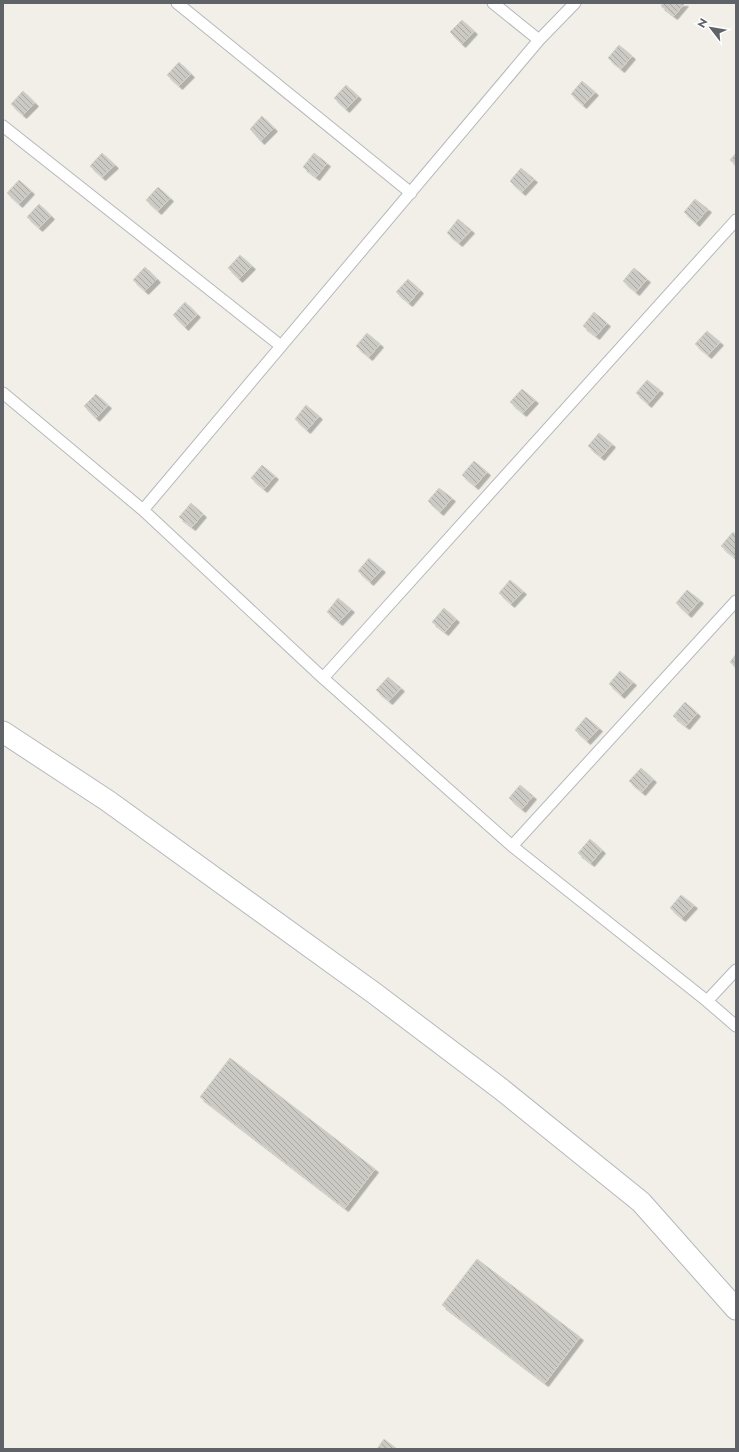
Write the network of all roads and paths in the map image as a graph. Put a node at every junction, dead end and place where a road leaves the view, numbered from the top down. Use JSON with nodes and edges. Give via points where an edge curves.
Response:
{"nodes":[{"id":1,"x":177,"y":3,"type":"edge"},
{"id":2,"x":494,"y":3,"type":"edge"},
{"id":3,"x":575,"y":3,"type":"edge"},
{"id":4,"x":539,"y":40,"type":"junction"},
{"id":5,"x":3,"y":126,"type":"edge"},
{"id":6,"x":410,"y":193,"type":"junction"},
{"id":7,"x":736,"y":220,"type":"edge"},
{"id":8,"x":281,"y":346,"type":"junction"},
{"id":9,"x":3,"y":393,"type":"edge"},
{"id":10,"x":143,"y":510,"type":"junction"},
{"id":11,"x":736,"y":601,"type":"edge"},
{"id":12,"x":322,"y":678,"type":"junction"},
{"id":13,"x":3,"y":732,"type":"edge"},
{"id":14,"x":512,"y":846,"type":"junction"},
{"id":15,"x":736,"y":970,"type":"edge"},
{"id":16,"x":707,"y":1002,"type":"junction"},
{"id":17,"x":736,"y":1026,"type":"edge"},
{"id":18,"x":736,"y":1309,"type":"edge"}],
"edges":[{"from":1,"to":6,"type":"lane"},
{"from":2,"to":4,"type":"lane"},
{"from":3,"to":4,"type":"lane"},
{"from":4,"to":6,"type":"lane"},
{"from":5,"to":8,"type":"lane"},
{"from":6,"to":8,"type":"lane"},
{"from":7,"to":12,"type":"lane"},
{"from":8,"to":10,"type":"lane"},
{"from":9,"to":10,"type":"lane"},
{"from":10,"to":12,"type":"lane"},
{"from":11,"to":14,"type":"lane"},
{"from":12,"to":14,"type":"lane"},
{"from":13,"to":18,"type":"street","via":[[121,811],[374,993],[501,1089],[641,1202]]},
{"from":14,"to":16,"type":"lane"},
{"from":15,"to":16,"type":"lane"},
{"from":16,"to":17,"type":"lane"}]}
